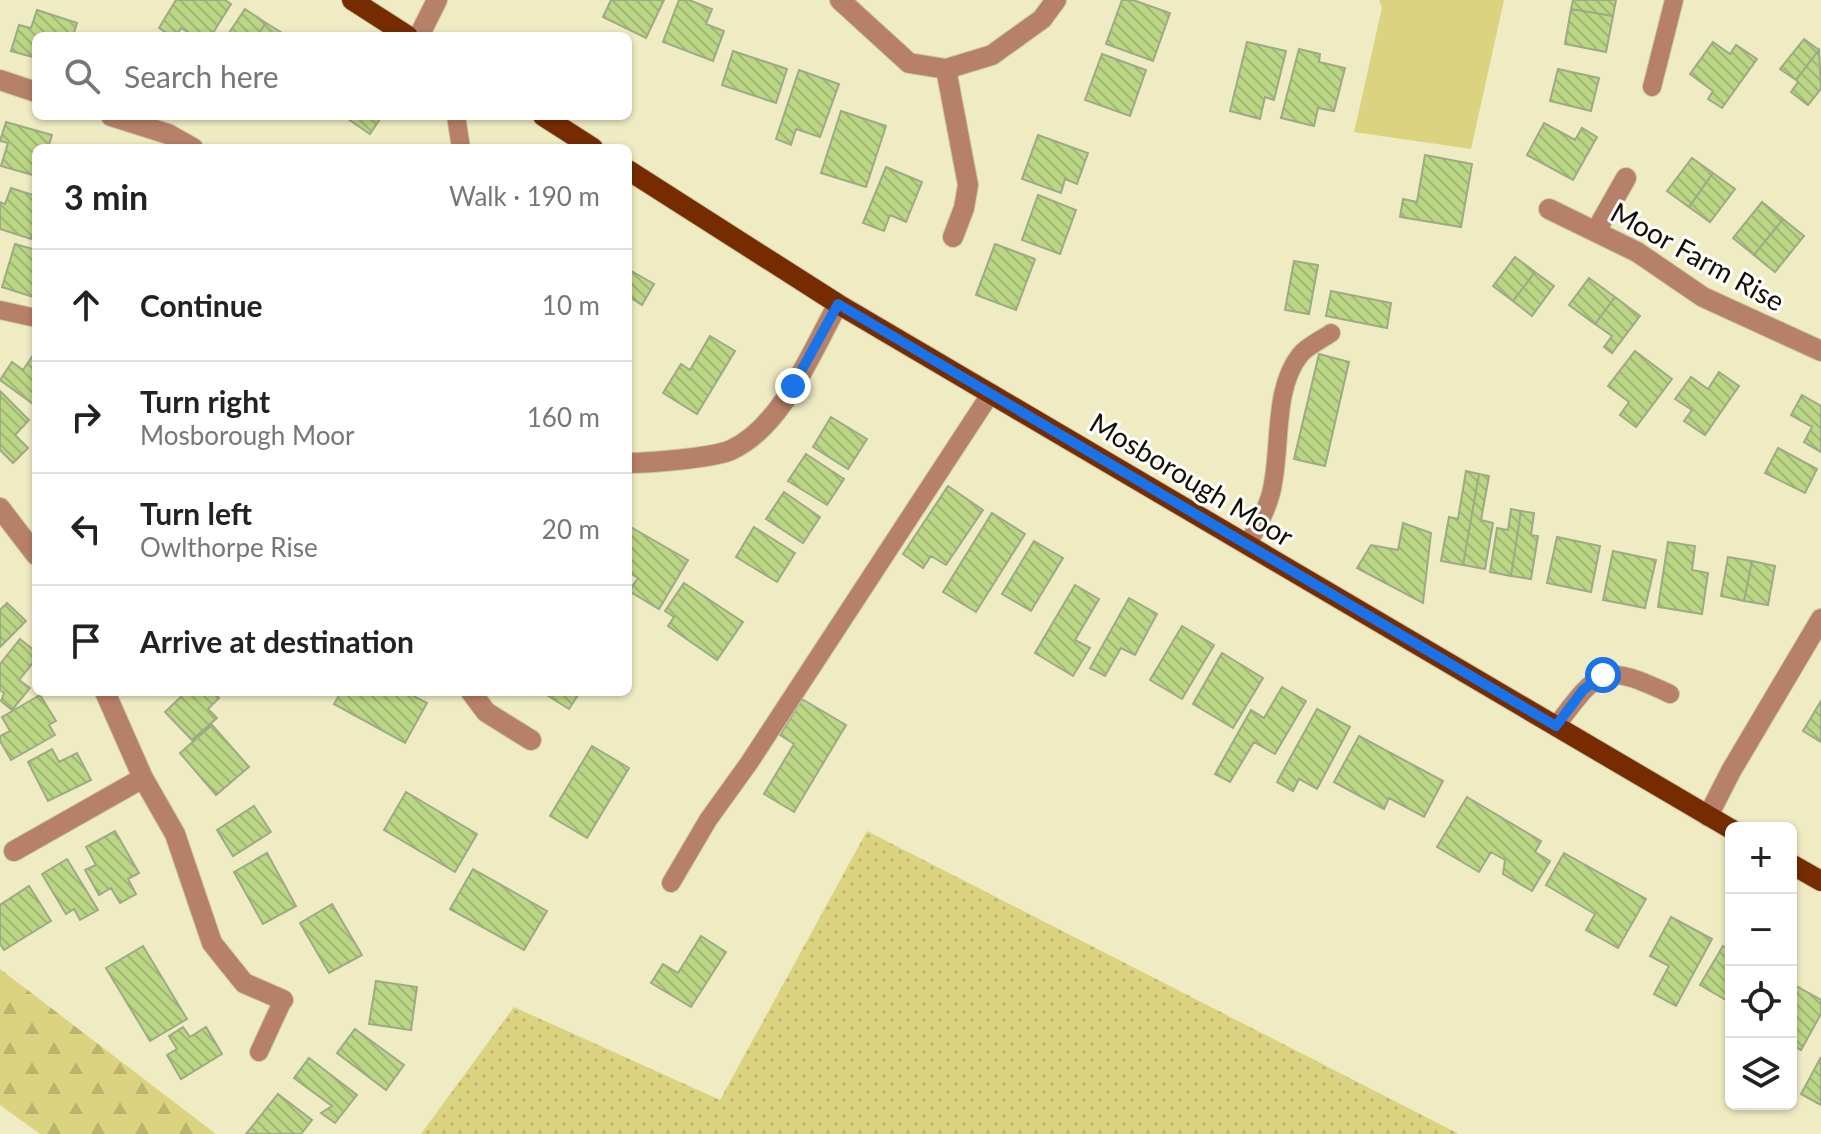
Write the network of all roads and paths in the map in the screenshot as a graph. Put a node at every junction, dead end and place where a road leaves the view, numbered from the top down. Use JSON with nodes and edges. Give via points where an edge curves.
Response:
{"nodes":[{"id":1,"x":352,"y":0,"type":"edge"},
{"id":2,"x":437,"y":0,"type":"edge"},
{"id":3,"x":840,"y":0,"type":"edge"},
{"id":4,"x":1056,"y":0,"type":"edge"},
{"id":5,"x":1674,"y":0,"type":"edge"},
{"id":6,"x":402,"y":32,"type":"edge"},
{"id":7,"x":421,"y":32,"type":"edge"},
{"id":8,"x":946,"y":69,"type":"junction"},
{"id":9,"x":0,"y":80,"type":"edge"},
{"id":10,"x":1652,"y":87,"type":"dead end"},
{"id":11,"x":32,"y":91,"type":"edge"},
{"id":12,"x":124,"y":120,"type":"edge"},
{"id":13,"x":457,"y":120,"type":"edge"},
{"id":14,"x":549,"y":120,"type":"edge"},
{"id":15,"x":186,"y":144,"type":"edge"},
{"id":16,"x":460,"y":144,"type":"edge"},
{"id":17,"x":587,"y":144,"type":"edge"},
{"id":18,"x":632,"y":173,"type":"edge"},
{"id":19,"x":1626,"y":178,"type":"dead end"},
{"id":20,"x":1549,"y":209,"type":"dead end"},
{"id":21,"x":1596,"y":231,"type":"junction"},
{"id":22,"x":953,"y":237,"type":"dead end"},
{"id":23,"x":838,"y":304,"type":"junction"},
{"id":24,"x":0,"y":310,"type":"edge"},
{"id":25,"x":32,"y":317,"type":"edge"},
{"id":26,"x":1331,"y":333,"type":"dead end"},
{"id":27,"x":1821,"y":351,"type":"edge"},
{"id":28,"x":991,"y":393,"type":"junction"},
{"id":29,"x":632,"y":463,"type":"edge"},
{"id":30,"x":0,"y":508,"type":"edge"},
{"id":31,"x":1248,"y":544,"type":"junction"},
{"id":32,"x":32,"y":550,"type":"edge"},
{"id":33,"x":1821,"y":619,"type":"edge"},
{"id":34,"x":1670,"y":694,"type":"dead end"},
{"id":35,"x":107,"y":696,"type":"edge"},
{"id":36,"x":474,"y":696,"type":"edge"},
{"id":37,"x":1556,"y":726,"type":"junction"},
{"id":38,"x":531,"y":740,"type":"dead end"},
{"id":39,"x":143,"y":778,"type":"junction"},
{"id":40,"x":1708,"y":816,"type":"junction"},
{"id":41,"x":1725,"y":826,"type":"edge"},
{"id":42,"x":14,"y":851,"type":"dead end"},
{"id":43,"x":1797,"y":867,"type":"edge"},
{"id":44,"x":1821,"y":881,"type":"edge"},
{"id":45,"x":671,"y":883,"type":"dead end"},
{"id":46,"x":283,"y":1000,"type":"joint"},
{"id":47,"x":259,"y":1052,"type":"dead end"}],
"edges":[{"from":1,"to":6,"type":"main road"},
{"from":2,"to":7,"type":"street"},
{"from":3,"to":8,"type":"street","via":[[909,63]]},
{"from":4,"to":8,"type":"street","via":[[1042,19],[992,55]]},
{"from":5,"to":10,"type":"lane"},
{"from":8,"to":22,"type":"street","via":[[968,185]]},
{"from":9,"to":11,"type":"street"},
{"from":12,"to":15,"type":"street"},
{"from":13,"to":16,"type":"lane"},
{"from":14,"to":17,"type":"main road"},
{"from":18,"to":23,"type":"main road","name":"Mosborough Moor"},
{"from":19,"to":21,"type":"street"},
{"from":20,"to":21,"type":"street","name":"Moor Farm Rise"},
{"from":21,"to":27,"type":"street","name":"Moor Farm Rise","via":[[1703,297]]},
{"from":23,"to":28,"type":"main road","name":"Mosborough Moor"},
{"from":23,"to":29,"type":"street","via":[[763,429],[730,451]]},
{"from":24,"to":25,"type":"lane"},
{"from":26,"to":31,"type":"lane","via":[[1301,353],[1289,374],[1272,491]]},
{"from":28,"to":31,"type":"main road","name":"Mosborough Moor"},
{"from":28,"to":45,"type":"lane"},
{"from":30,"to":32,"type":"street"},
{"from":31,"to":37,"type":"main road","name":"Mosborough Moor"},
{"from":33,"to":40,"type":"street"},
{"from":34,"to":37,"type":"lane","via":[[1631,675],[1603,675],[1583,690]]},
{"from":35,"to":39,"type":"street"},
{"from":36,"to":38,"type":"street","via":[[486,712]]},
{"from":37,"to":40,"type":"main road","name":"Mosborough Moor"},
{"from":39,"to":42,"type":"street"},
{"from":39,"to":46,"type":"street","via":[[175,834],[212,943],[244,983]]},
{"from":40,"to":41,"type":"main road","name":"Mosborough Moor"},
{"from":43,"to":44,"type":"main road"},
{"from":46,"to":47,"type":"lane"}]}
